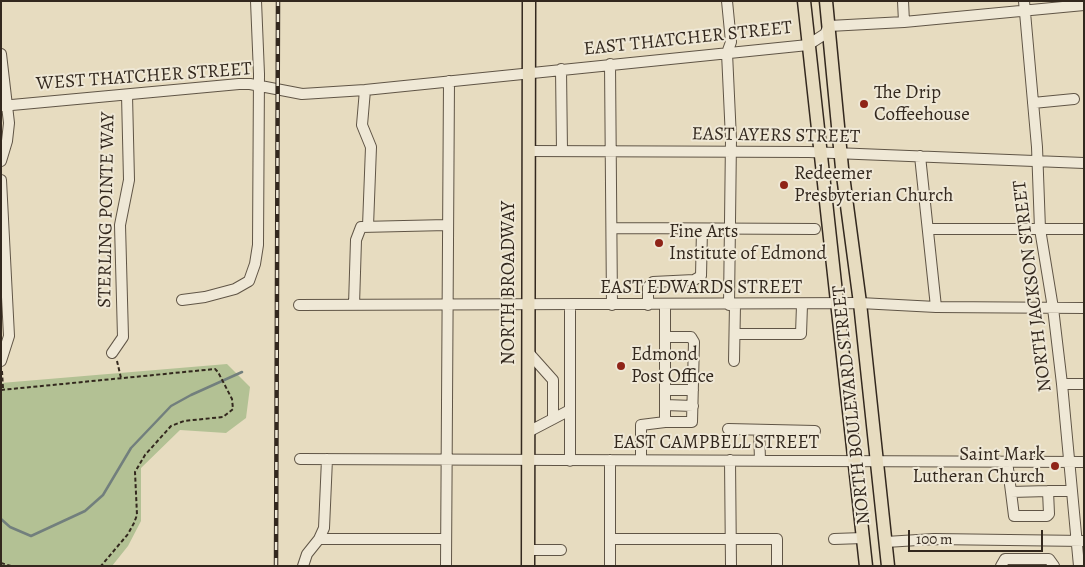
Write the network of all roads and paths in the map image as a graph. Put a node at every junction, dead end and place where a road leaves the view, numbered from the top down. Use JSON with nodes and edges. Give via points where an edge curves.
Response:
{"nodes":[{"id":1,"x":256,"y":1,"type":"edge"},
{"id":2,"x":529,"y":1,"type":"edge"},
{"id":3,"x":727,"y":1,"type":"edge"},
{"id":4,"x":804,"y":1,"type":"edge"},
{"id":5,"x":826,"y":1,"type":"edge"},
{"id":6,"x":903,"y":1,"type":"edge"},
{"id":7,"x":1084,"y":5,"type":"edge"},
{"id":8,"x":1025,"y":6,"type":"edge"},
{"id":9,"x":904,"y":22,"type":"junction"},
{"id":10,"x":829,"y":26,"type":"junction"},
{"id":11,"x":808,"y":45,"type":"junction"},
{"id":12,"x":727,"y":53,"type":"junction"},
{"id":13,"x":1,"y":54,"type":"edge"},
{"id":14,"x":610,"y":64,"type":"junction"},
{"id":15,"x":561,"y":69,"type":"junction"},
{"id":16,"x":528,"y":73,"type":"junction"},
{"id":17,"x":449,"y":81,"type":"junction"},
{"id":18,"x":258,"y":85,"type":"junction"},
{"id":19,"x":365,"y":90,"type":"junction"},
{"id":20,"x":126,"y":95,"type":"junction"},
{"id":21,"x":1074,"y":99,"type":"dead end"},
{"id":22,"x":1034,"y":104,"type":"junction"},
{"id":23,"x":4,"y":106,"type":"edge"},
{"id":24,"x":528,"y":151,"type":"junction"},
{"id":25,"x":562,"y":151,"type":"junction"},
{"id":26,"x":612,"y":152,"type":"junction"},
{"id":27,"x":731,"y":152,"type":"junction"},
{"id":28,"x":821,"y":152,"type":"junction"},
{"id":29,"x":842,"y":153,"type":"junction"},
{"id":30,"x":920,"y":156,"type":"junction"},
{"id":31,"x":1038,"y":160,"type":"junction"},
{"id":32,"x":1,"y":161,"type":"edge"},
{"id":33,"x":1084,"y":163,"type":"edge"},
{"id":34,"x":1,"y":180,"type":"edge"},
{"id":35,"x":447,"y":225,"type":"junction"},
{"id":36,"x":368,"y":226,"type":"junction"},
{"id":37,"x":612,"y":228,"type":"junction"},
{"id":38,"x":730,"y":228,"type":"junction"},
{"id":39,"x":702,"y":229,"type":"junction"},
{"id":40,"x":815,"y":229,"type":"dead end"},
{"id":41,"x":1040,"y":229,"type":"junction"},
{"id":42,"x":1084,"y":229,"type":"edge"},
{"id":43,"x":928,"y":230,"type":"junction"},
{"id":44,"x":182,"y":300,"type":"dead end"},
{"id":45,"x":860,"y":303,"type":"junction"},
{"id":46,"x":299,"y":305,"type":"dead end"},
{"id":47,"x":354,"y":305,"type":"junction"},
{"id":48,"x":446,"y":305,"type":"junction"},
{"id":49,"x":570,"y":305,"type":"junction"},
{"id":50,"x":612,"y":305,"type":"junction"},
{"id":51,"x":732,"y":305,"type":"junction"},
{"id":52,"x":802,"y":305,"type":"junction"},
{"id":53,"x":837,"y":305,"type":"junction"},
{"id":54,"x":528,"y":306,"type":"junction"},
{"id":55,"x":648,"y":306,"type":"junction"},
{"id":56,"x":665,"y":306,"type":"junction"},
{"id":57,"x":936,"y":307,"type":"junction"},
{"id":58,"x":1053,"y":308,"type":"junction"},
{"id":59,"x":1084,"y":308,"type":"edge"},
{"id":60,"x":735,"y":334,"type":"junction"},
{"id":61,"x":666,"y":337,"type":"junction"},
{"id":62,"x":528,"y":352,"type":"junction"},
{"id":63,"x":112,"y":353,"type":"joint"},
{"id":64,"x":2,"y":361,"type":"edge"},
{"id":65,"x":734,"y":361,"type":"dead end"},
{"id":66,"x":121,"y":378,"type":"junction"},
{"id":67,"x":1062,"y":384,"type":"junction"},
{"id":68,"x":1084,"y":384,"type":"edge"},
{"id":69,"x":2,"y":389,"type":"edge"},
{"id":70,"x":665,"y":390,"type":"junction"},
{"id":71,"x":693,"y":390,"type":"junction"},
{"id":72,"x":665,"y":406,"type":"junction"},
{"id":73,"x":693,"y":406,"type":"junction"},
{"id":74,"x":570,"y":410,"type":"junction"},
{"id":75,"x":553,"y":419,"type":"junction"},
{"id":76,"x":665,"y":422,"type":"junction"},
{"id":77,"x":728,"y":429,"type":"dead end"},
{"id":78,"x":759,"y":430,"type":"junction"},
{"id":79,"x":815,"y":430,"type":"dead end"},
{"id":80,"x":528,"y":432,"type":"junction"},
{"id":81,"x":300,"y":459,"type":"dead end"},
{"id":82,"x":327,"y":459,"type":"junction"},
{"id":83,"x":610,"y":460,"type":"junction"},
{"id":84,"x":640,"y":460,"type":"junction"},
{"id":85,"x":730,"y":460,"type":"junction"},
{"id":86,"x":760,"y":460,"type":"junction"},
{"id":87,"x":854,"y":460,"type":"junction"},
{"id":88,"x":876,"y":460,"type":"junction"},
{"id":89,"x":447,"y":461,"type":"junction"},
{"id":90,"x":528,"y":461,"type":"junction"},
{"id":91,"x":570,"y":461,"type":"junction"},
{"id":92,"x":1007,"y":461,"type":"junction"},
{"id":93,"x":1068,"y":462,"type":"junction"},
{"id":94,"x":1084,"y":462,"type":"edge"},
{"id":95,"x":1048,"y":491,"type":"junction"},
{"id":96,"x":1071,"y":491,"type":"junction"},
{"id":97,"x":1011,"y":492,"type":"junction"},
{"id":98,"x":446,"y":538,"type":"junction"},
{"id":99,"x":610,"y":538,"type":"junction"},
{"id":100,"x":863,"y":538,"type":"junction"},
{"id":101,"x":731,"y":539,"type":"junction"},
{"id":102,"x":834,"y":539,"type":"dead end"},
{"id":103,"x":319,"y":540,"type":"junction"},
{"id":104,"x":1080,"y":541,"type":"edge"},
{"id":105,"x":886,"y":542,"type":"junction"},
{"id":106,"x":528,"y":550,"type":"junction"},
{"id":107,"x":561,"y":550,"type":"dead end"},
{"id":108,"x":1,"y":563,"type":"edge"},
{"id":109,"x":11,"y":566,"type":"edge"},
{"id":110,"x":101,"y":566,"type":"edge"},
{"id":111,"x":303,"y":566,"type":"edge"},
{"id":112,"x":446,"y":566,"type":"edge"},
{"id":113,"x":528,"y":566,"type":"edge"},
{"id":114,"x":610,"y":566,"type":"edge"},
{"id":115,"x":731,"y":566,"type":"edge"},
{"id":116,"x":777,"y":566,"type":"edge"},
{"id":117,"x":866,"y":566,"type":"edge"},
{"id":118,"x":888,"y":566,"type":"edge"},
{"id":119,"x":1001,"y":566,"type":"edge"},
{"id":120,"x":1054,"y":566,"type":"edge"},
{"id":121,"x":1079,"y":566,"type":"edge"}],
"edges":[{"from":1,"to":18,"type":"street"},
{"from":2,"to":16,"type":"main road","name":"NORTH BROADWAY"},
{"from":3,"to":12,"type":"street","via":[[731,42]]},
{"from":4,"to":11,"type":"main road","name":"NORTH BOULEVARD STREET"},
{"from":5,"to":10,"type":"main road","name":"NORTH BOULEVARD STREET"},
{"from":6,"to":9,"type":"street"},
{"from":7,"to":8,"type":"street"},
{"from":8,"to":9,"type":"street"},
{"from":8,"to":22,"type":"street","name":"NORTH JACKSON STREET"},
{"from":9,"to":10,"type":"street"},
{"from":10,"to":11,"type":"street","name":"EAST THATCHER STREET","via":[[825,34]]},
{"from":10,"to":29,"type":"main road","name":"NORTH BOULEVARD STREET"},
{"from":11,"to":12,"type":"street","name":"EAST THATCHER STREET"},
{"from":11,"to":28,"type":"main road","name":"NORTH BOULEVARD STREET"},
{"from":12,"to":14,"type":"street","name":"EAST THATCHER STREET"},
{"from":12,"to":27,"type":"street"},
{"from":13,"to":23,"type":"street"},
{"from":14,"to":15,"type":"street","name":"EAST THATCHER STREET"},
{"from":14,"to":26,"type":"street"},
{"from":15,"to":16,"type":"street","name":"EAST THATCHER STREET"},
{"from":15,"to":25,"type":"street"},
{"from":16,"to":17,"type":"street","name":"WEST THATCHER STREET"},
{"from":16,"to":24,"type":"main road","name":"NORTH BROADWAY"},
{"from":17,"to":19,"type":"street","name":"WEST THATCHER STREET"},
{"from":17,"to":35,"type":"street"},
{"from":18,"to":19,"type":"street","name":"WEST THATCHER STREET","via":[[302,94]]},
{"from":18,"to":20,"type":"street","name":"WEST THATCHER STREET","via":[[238,84]]},
{"from":18,"to":44,"type":"street","via":[[258,245],[250,281],[224,293]]},
{"from":19,"to":36,"type":"street","via":[[362,125],[371,147]]},
{"from":20,"to":23,"type":"street","name":"WEST THATCHER STREET"},
{"from":20,"to":63,"type":"street","name":"STERLING POINTE WAY","via":[[129,180],[120,225],[123,337]]},
{"from":21,"to":22,"type":"street"},
{"from":22,"to":31,"type":"street","name":"NORTH JACKSON STREET"},
{"from":23,"to":32,"type":"street","via":[[9,132]]},
{"from":24,"to":25,"type":"street","name":"EAST AYERS STREET"},
{"from":24,"to":54,"type":"main road","name":"NORTH BROADWAY"},
{"from":25,"to":26,"type":"street","name":"EAST AYERS STREET"},
{"from":26,"to":27,"type":"street","name":"EAST AYERS STREET"},
{"from":26,"to":37,"type":"street"},
{"from":27,"to":28,"type":"street","name":"EAST AYERS STREET"},
{"from":27,"to":38,"type":"street"},
{"from":28,"to":29,"type":"street","name":"EAST AYERS STREET"},
{"from":28,"to":53,"type":"main road","name":"NORTH BOULEVARD STREET"},
{"from":29,"to":30,"type":"street","name":"EAST AYERS STREET"},
{"from":29,"to":45,"type":"main road","name":"NORTH BOULEVARD STREET"},
{"from":30,"to":31,"type":"street","name":"EAST AYERS STREET"},
{"from":30,"to":43,"type":"street"},
{"from":31,"to":33,"type":"street","name":"EAST AYERS STREET"},
{"from":31,"to":41,"type":"street","name":"NORTH JACKSON STREET"},
{"from":34,"to":64,"type":"street","via":[[9,336]]},
{"from":35,"to":36,"type":"street"},
{"from":35,"to":48,"type":"street"},
{"from":36,"to":47,"type":"street","via":[[362,227],[356,240]]},
{"from":37,"to":39,"type":"street"},
{"from":37,"to":50,"type":"street"},
{"from":38,"to":39,"type":"street"},
{"from":38,"to":40,"type":"street"},
{"from":38,"to":51,"type":"street"},
{"from":39,"to":55,"type":"street","via":[[701,276],[694,280],[653,282],[648,287]]},
{"from":41,"to":42,"type":"street"},
{"from":41,"to":43,"type":"street"},
{"from":41,"to":58,"type":"street","name":"NORTH JACKSON STREET"},
{"from":43,"to":57,"type":"street"},
{"from":45,"to":53,"type":"street","name":"EAST EDWARDS STREET"},
{"from":45,"to":57,"type":"street","name":"EAST EDWARDS STREET"},
{"from":45,"to":88,"type":"main road","name":"NORTH BOULEVARD STREET"},
{"from":46,"to":47,"type":"street","name":"EAST EDWARDS STREET"},
{"from":47,"to":48,"type":"street","name":"EAST EDWARDS STREET"},
{"from":48,"to":54,"type":"street","name":"EAST EDWARDS STREET"},
{"from":48,"to":89,"type":"street"},
{"from":49,"to":50,"type":"street","name":"EAST EDWARDS STREET"},
{"from":49,"to":54,"type":"street","name":"EAST EDWARDS STREET"},
{"from":49,"to":74,"type":"street"},
{"from":50,"to":55,"type":"street","name":"EAST EDWARDS STREET"},
{"from":51,"to":52,"type":"street","name":"EAST EDWARDS STREET"},
{"from":51,"to":56,"type":"street","name":"EAST EDWARDS STREET"},
{"from":51,"to":60,"type":"street"},
{"from":52,"to":53,"type":"street","name":"EAST EDWARDS STREET"},
{"from":52,"to":60,"type":"street","via":[[801,334]]},
{"from":53,"to":87,"type":"main road","name":"NORTH BOULEVARD STREET"},
{"from":54,"to":62,"type":"main road","name":"NORTH BROADWAY"},
{"from":55,"to":56,"type":"street","name":"EAST EDWARDS STREET"},
{"from":56,"to":61,"type":"street"},
{"from":57,"to":58,"type":"street","name":"EAST EDWARDS STREET"},
{"from":58,"to":59,"type":"street","name":"EAST EDWARDS STREET"},
{"from":58,"to":67,"type":"street","name":"NORTH JACKSON STREET"},
{"from":60,"to":65,"type":"street"},
{"from":61,"to":70,"type":"street"},
{"from":61,"to":71,"type":"street","via":[[690,337],[693,340]]},
{"from":62,"to":75,"type":"street","via":[[553,380]]},
{"from":62,"to":80,"type":"main road","name":"NORTH BROADWAY"},
{"from":63,"to":66,"type":"path","via":[[120,367]]},
{"from":64,"to":69,"type":"path"},
{"from":66,"to":69,"type":"path"},
{"from":66,"to":110,"type":"path","via":[[215,369],[233,404],[230,414],[223,417],[171,426],[145,454],[135,472],[134,523]]},
{"from":67,"to":68,"type":"street"},
{"from":67,"to":93,"type":"street","name":"NORTH JACKSON STREET"},
{"from":70,"to":71,"type":"street"},
{"from":70,"to":72,"type":"street"},
{"from":71,"to":73,"type":"street"},
{"from":72,"to":73,"type":"street"},
{"from":72,"to":76,"type":"street"},
{"from":73,"to":76,"type":"street","via":[[692,423]]},
{"from":74,"to":75,"type":"street"},
{"from":74,"to":91,"type":"street"},
{"from":75,"to":80,"type":"street"},
{"from":76,"to":84,"type":"street","via":[[641,425]]},
{"from":77,"to":78,"type":"street"},
{"from":78,"to":79,"type":"street"},
{"from":78,"to":86,"type":"street"},
{"from":80,"to":90,"type":"main road","name":"NORTH BROADWAY"},
{"from":81,"to":82,"type":"street","name":"EAST CAMPBELL STREET"},
{"from":82,"to":89,"type":"street","name":"EAST CAMPBELL STREET"},
{"from":82,"to":103,"type":"street","via":[[324,528]]},
{"from":83,"to":84,"type":"street","name":"EAST CAMPBELL STREET"},
{"from":83,"to":91,"type":"street","name":"EAST CAMPBELL STREET"},
{"from":83,"to":99,"type":"street"},
{"from":84,"to":85,"type":"street","name":"EAST CAMPBELL STREET"},
{"from":85,"to":86,"type":"street","name":"EAST CAMPBELL STREET"},
{"from":85,"to":101,"type":"street"},
{"from":86,"to":87,"type":"street","name":"EAST CAMPBELL STREET"},
{"from":87,"to":88,"type":"street","name":"EAST CAMPBELL STREET"},
{"from":87,"to":100,"type":"main road","name":"NORTH BOULEVARD STREET"},
{"from":88,"to":92,"type":"street","name":"EAST CAMPBELL STREET"},
{"from":88,"to":105,"type":"main road","name":"NORTH BOULEVARD STREET"},
{"from":89,"to":90,"type":"street","name":"EAST CAMPBELL STREET"},
{"from":89,"to":98,"type":"street"},
{"from":90,"to":91,"type":"street","name":"EAST CAMPBELL STREET"},
{"from":90,"to":106,"type":"main road","name":"NORTH BROADWAY"},
{"from":92,"to":93,"type":"street","name":"EAST CAMPBELL STREET"},
{"from":92,"to":97,"type":"street"},
{"from":93,"to":94,"type":"street","name":"EAST CAMPBELL STREET"},
{"from":93,"to":96,"type":"street","name":"NORTH JACKSON STREET"},
{"from":95,"to":96,"type":"street"},
{"from":95,"to":97,"type":"street"},
{"from":95,"to":97,"type":"street","via":[[1049,514],[1044,517],[1015,517]]},
{"from":96,"to":104,"type":"street","name":"NORTH JACKSON STREET"},
{"from":98,"to":103,"type":"street"},
{"from":98,"to":112,"type":"street"},
{"from":99,"to":101,"type":"street"},
{"from":99,"to":114,"type":"street"},
{"from":100,"to":102,"type":"street"},
{"from":100,"to":117,"type":"main road","name":"NORTH BOULEVARD STREET"},
{"from":101,"to":115,"type":"street"},
{"from":101,"to":116,"type":"street","via":[[777,539]]},
{"from":103,"to":111,"type":"street","via":[[307,554]]},
{"from":104,"to":105,"type":"street","via":[[934,539]]},
{"from":104,"to":121,"type":"street","name":"NORTH JACKSON STREET"},
{"from":105,"to":118,"type":"main road","name":"NORTH BOULEVARD STREET"},
{"from":106,"to":107,"type":"street"},
{"from":106,"to":113,"type":"main road","name":"NORTH BROADWAY"},
{"from":108,"to":109,"type":"path"},
{"from":119,"to":120,"type":"street","via":[[1005,559],[1049,559]]}]}
